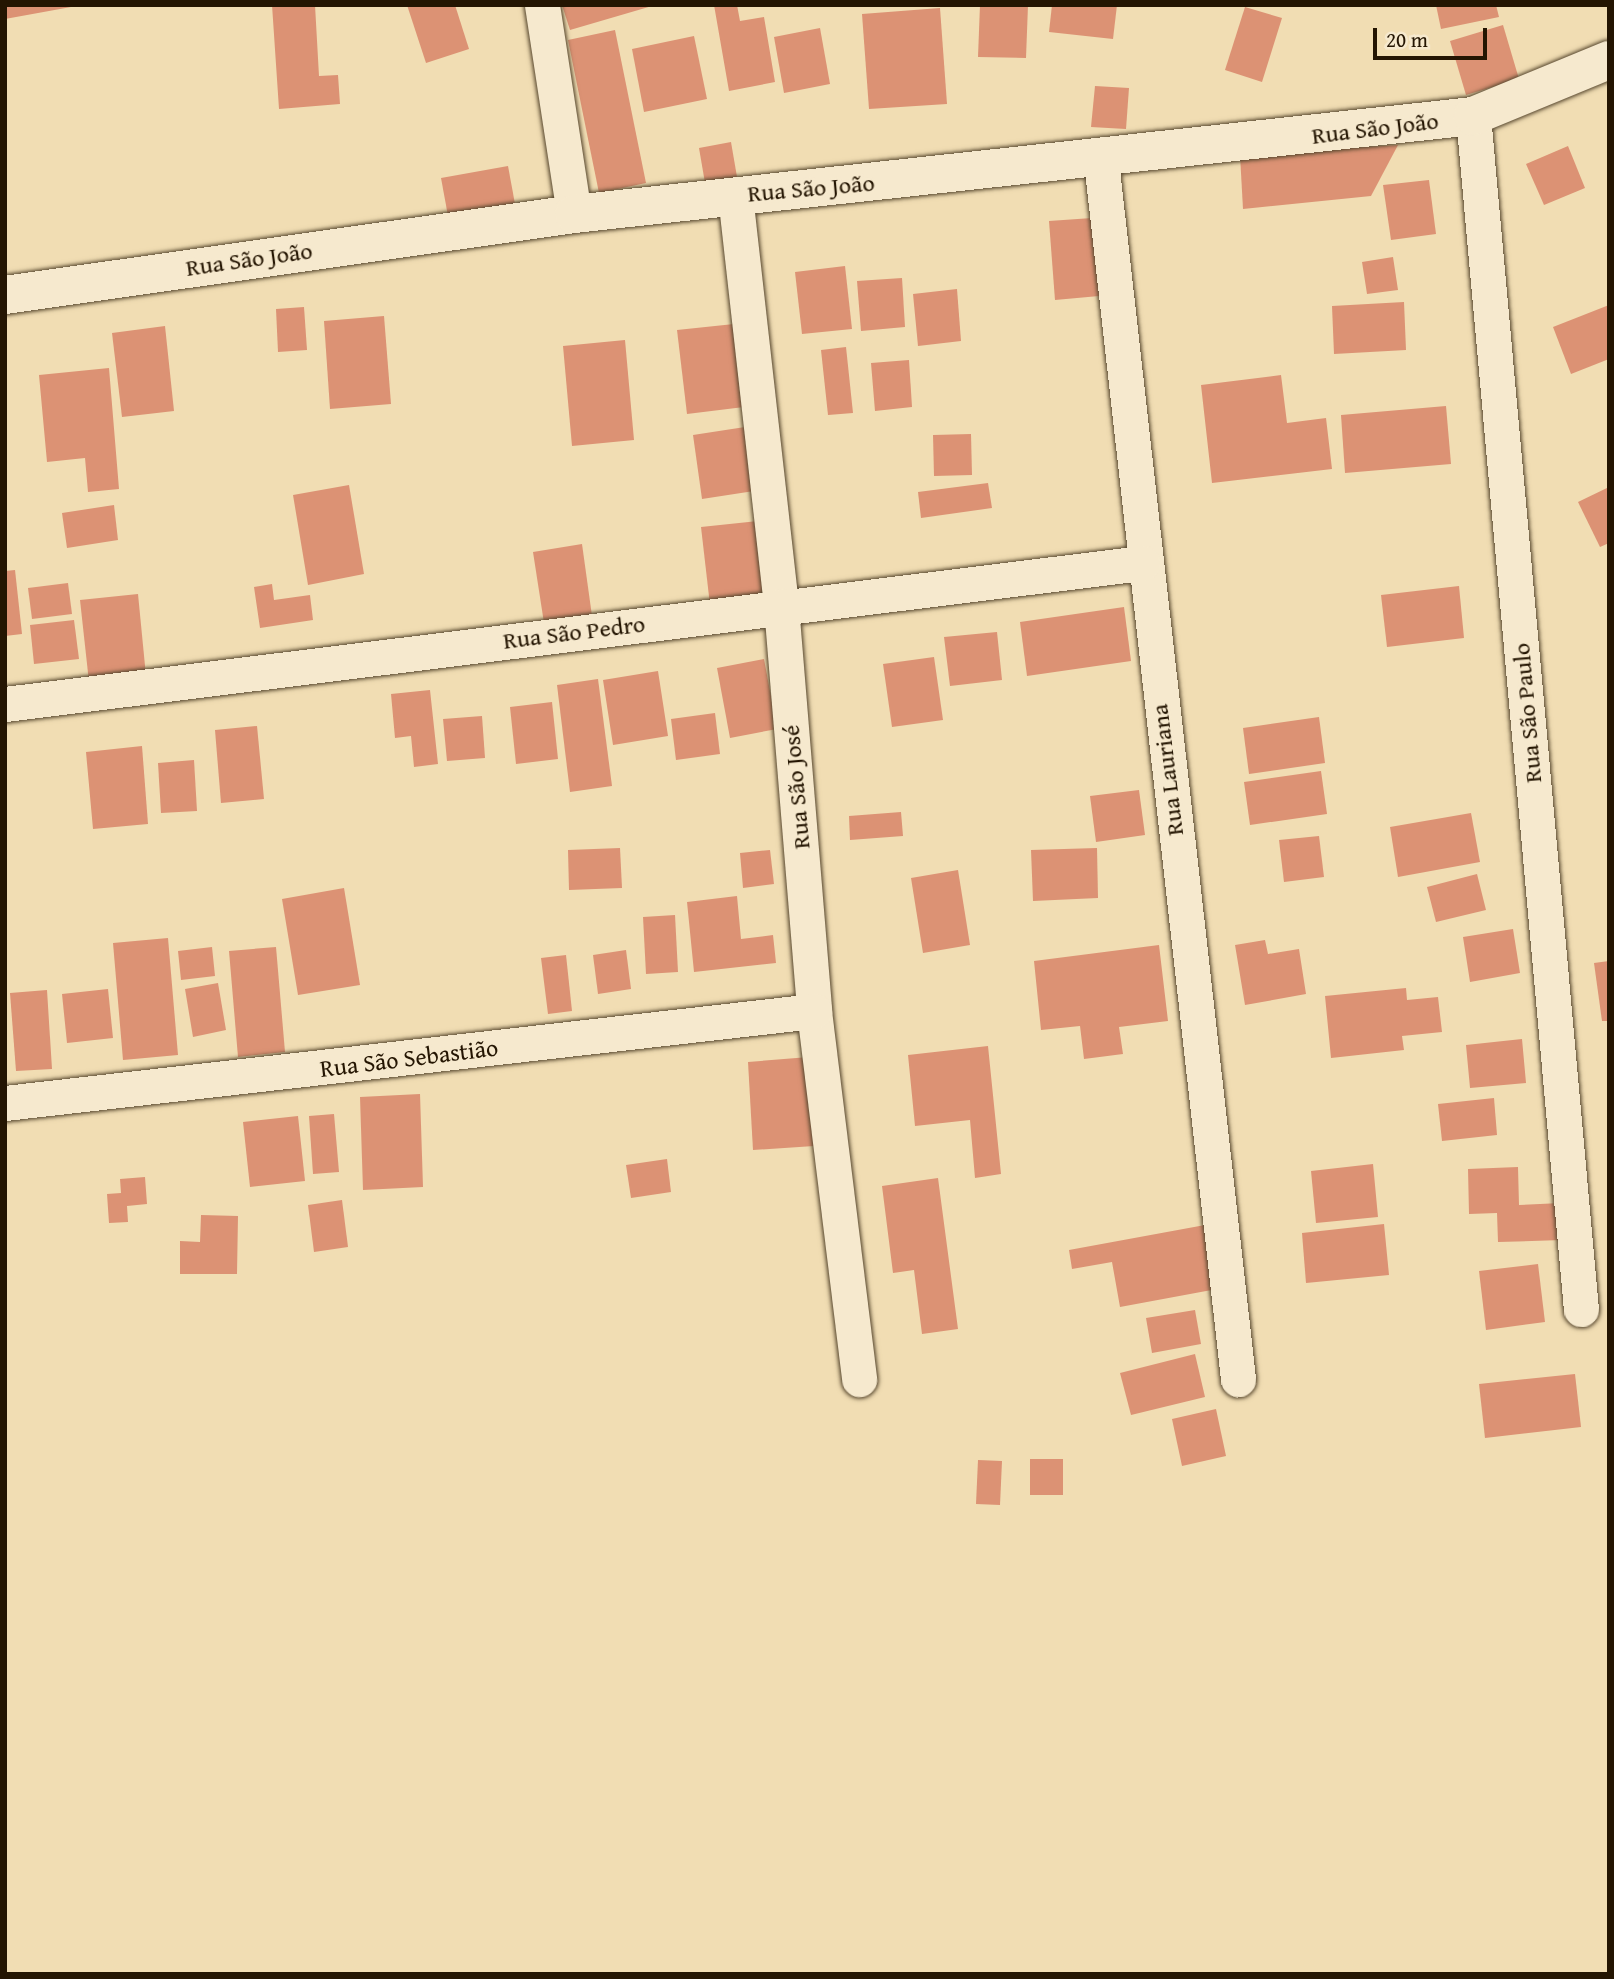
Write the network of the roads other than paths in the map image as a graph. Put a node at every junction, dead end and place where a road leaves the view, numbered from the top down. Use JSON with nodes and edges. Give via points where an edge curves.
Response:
{"nodes":[{"id":1,"x":542,"y":5,"type":"edge"},
{"id":2,"x":1609,"y":60,"type":"edge"},
{"id":3,"x":1473,"y":116,"type":"junction"},
{"id":4,"x":1101,"y":161,"type":"junction"},
{"id":5,"x":735,"y":195,"type":"junction"},
{"id":6,"x":574,"y":214,"type":"junction"},
{"id":7,"x":5,"y":295,"type":"edge"},
{"id":8,"x":1142,"y":563,"type":"junction"},
{"id":9,"x":781,"y":606,"type":"junction"},
{"id":10,"x":5,"y":704,"type":"edge"},
{"id":11,"x":814,"y":1011,"type":"junction"},
{"id":12,"x":5,"y":1103,"type":"edge"},
{"id":13,"x":1581,"y":1309,"type":"dead end"},
{"id":14,"x":859,"y":1379,"type":"dead end"},
{"id":15,"x":1238,"y":1379,"type":"dead end"}],
"edges":[{"from":1,"to":6,"type":"street"},
{"from":2,"to":3,"type":"street","name":"Rua São João"},
{"from":3,"to":4,"type":"street","name":"Rua São João"},
{"from":3,"to":13,"type":"street","name":"Rua São Paulo"},
{"from":4,"to":5,"type":"street","name":"Rua São João"},
{"from":4,"to":8,"type":"street","name":"Rua Lauriana"},
{"from":5,"to":6,"type":"street","name":"Rua São João"},
{"from":5,"to":9,"type":"street","name":"Rua São José"},
{"from":6,"to":7,"type":"street","name":"Rua São João"},
{"from":8,"to":9,"type":"street","name":"Rua São Pedro"},
{"from":8,"to":15,"type":"street","name":"Rua Lauriana"},
{"from":9,"to":10,"type":"street","name":"Rua São Pedro"},
{"from":9,"to":11,"type":"street","name":"Rua São José"},
{"from":11,"to":12,"type":"street","name":"Rua São Sebastião"},
{"from":11,"to":14,"type":"street","name":"Rua São José"}]}
